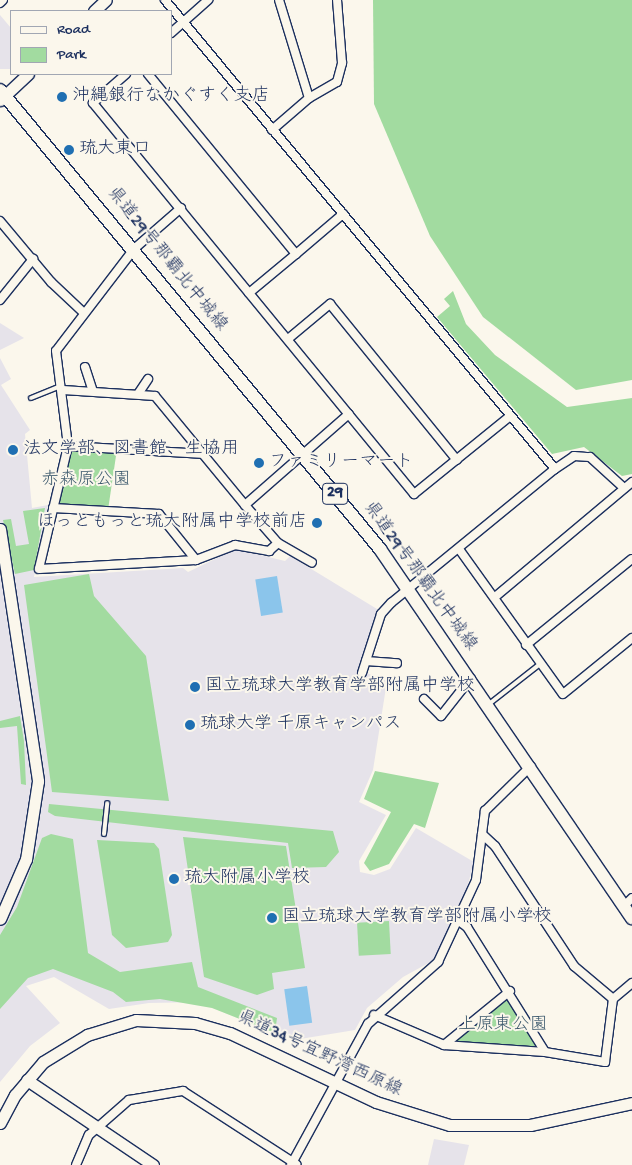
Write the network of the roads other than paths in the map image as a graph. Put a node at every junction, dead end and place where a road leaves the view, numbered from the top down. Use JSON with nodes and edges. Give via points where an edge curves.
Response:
{"nodes":[{"id":1,"x":3,"y":0,"type":"edge"},
{"id":2,"x":106,"y":0,"type":"edge"},
{"id":3,"x":165,"y":0,"type":"edge"},
{"id":4,"x":208,"y":0,"type":"edge"},
{"id":5,"x":279,"y":0,"type":"edge"},
{"id":6,"x":337,"y":0,"type":"edge"},
{"id":7,"x":0,"y":3,"type":"edge"},
{"id":8,"x":95,"y":10,"type":"edge"},
{"id":9,"x":184,"y":22,"type":"junction"},
{"id":10,"x":172,"y":32,"type":"edge"},
{"id":11,"x":27,"y":75,"type":"edge"},
{"id":12,"x":125,"y":75,"type":"edge"},
{"id":13,"x":149,"y":75,"type":"edge"},
{"id":14,"x":2,"y":95,"type":"edge"},
{"id":15,"x":309,"y":98,"type":"junction"},
{"id":16,"x":272,"y":130,"type":"junction"},
{"id":17,"x":180,"y":208,"type":"junction"},
{"id":18,"x":343,"y":214,"type":"junction"},
{"id":19,"x":0,"y":221,"type":"edge"},
{"id":20,"x":134,"y":249,"type":"junction"},
{"id":21,"x":296,"y":254,"type":"junction"},
{"id":22,"x":33,"y":259,"type":"junction"},
{"id":23,"x":249,"y":292,"type":"junction"},
{"id":24,"x":0,"y":300,"type":"edge"},
{"id":25,"x":84,"y":313,"type":"junction"},
{"id":26,"x":288,"y":340,"type":"junction"},
{"id":27,"x":85,"y":367,"type":"dead end"},
{"id":28,"x":148,"y":379,"type":"dead end"},
{"id":29,"x":63,"y":388,"type":"junction"},
{"id":30,"x":94,"y":391,"type":"junction"},
{"id":31,"x":138,"y":394,"type":"junction"},
{"id":32,"x":31,"y":398,"type":"dead end"},
{"id":33,"x":349,"y":414,"type":"junction"},
{"id":34,"x":510,"y":416,"type":"junction"},
{"id":35,"x":68,"y":446,"type":"junction"},
{"id":36,"x":302,"y":453,"type":"junction"},
{"id":37,"x":205,"y":454,"type":"junction"},
{"id":38,"x":457,"y":460,"type":"junction"},
{"id":39,"x":555,"y":469,"type":"junction"},
{"id":40,"x":632,"y":482,"type":"edge"},
{"id":41,"x":624,"y":488,"type":"junction"},
{"id":42,"x":245,"y":504,"type":"junction"},
{"id":43,"x":53,"y":508,"type":"junction"},
{"id":44,"x":0,"y":529,"type":"edge"},
{"id":45,"x":278,"y":543,"type":"junction"},
{"id":46,"x":459,"y":549,"type":"junction"},
{"id":47,"x":632,"y":559,"type":"edge"},
{"id":48,"x":196,"y":560,"type":"junction"},
{"id":49,"x":312,"y":563,"type":"dead end"},
{"id":50,"x":409,"y":588,"type":"junction"},
{"id":51,"x":494,"y":597,"type":"junction"},
{"id":52,"x":632,"y":638,"type":"edge"},
{"id":53,"x":526,"y":645,"type":"junction"},
{"id":54,"x":366,"y":660,"type":"junction"},
{"id":55,"x":397,"y":663,"type":"dead end"},
{"id":56,"x":540,"y":664,"type":"junction"},
{"id":57,"x":362,"y":673,"type":"dead end"},
{"id":58,"x":471,"y":678,"type":"junction"},
{"id":59,"x":424,"y":699,"type":"dead end"},
{"id":60,"x":489,"y":705,"type":"junction"},
{"id":61,"x":530,"y":766,"type":"junction"},
{"id":62,"x":107,"y":803,"type":"dead end"},
{"id":63,"x":104,"y":834,"type":"dead end"},
{"id":64,"x":482,"y":834,"type":"junction"},
{"id":65,"x":628,"y":902,"type":"edge"},
{"id":66,"x":632,"y":918,"type":"edge"},
{"id":67,"x":0,"y":919,"type":"edge"},
{"id":68,"x":459,"y":921,"type":"junction"},
{"id":69,"x":632,"y":983,"type":"edge"},
{"id":70,"x":510,"y":991,"type":"junction"},
{"id":71,"x":613,"y":999,"type":"junction"},
{"id":72,"x":374,"y":1016,"type":"junction"},
{"id":73,"x":444,"y":1045,"type":"junction"},
{"id":74,"x":545,"y":1052,"type":"junction"},
{"id":75,"x":27,"y":1080,"type":"junction"},
{"id":76,"x":335,"y":1083,"type":"junction"},
{"id":77,"x":632,"y":1102,"type":"edge"},
{"id":78,"x":0,"y":1123,"type":"edge"},
{"id":79,"x":96,"y":1128,"type":"junction"},
{"id":80,"x":294,"y":1164,"type":"edge"},
{"id":81,"x":76,"y":1165,"type":"edge"},
{"id":82,"x":153,"y":1165,"type":"edge"}],
"edges":[{"from":1,"to":7,"type":"street"},
{"from":2,"to":8,"type":"main road"},
{"from":3,"to":9,"type":"street"},
{"from":4,"to":9,"type":"street"},
{"from":5,"to":15,"type":"street"},
{"from":6,"to":15,"type":"street","via":[[342,63],[337,82]]},
{"from":9,"to":10,"type":"street"},
{"from":9,"to":16,"type":"street"},
{"from":11,"to":14,"type":"main road"},
{"from":12,"to":17,"type":"street","via":[[93,103]]},
{"from":13,"to":21,"type":"street"},
{"from":14,"to":20,"type":"main road","name":"県道29号那覇北中城線","number":"29"},
{"from":15,"to":16,"type":"street"},
{"from":16,"to":18,"type":"street"},
{"from":17,"to":20,"type":"street"},
{"from":17,"to":23,"type":"street"},
{"from":18,"to":21,"type":"street"},
{"from":18,"to":34,"type":"street"},
{"from":19,"to":22,"type":"street"},
{"from":20,"to":25,"type":"street"},
{"from":20,"to":36,"type":"main road","name":"県道29号那覇北中城線","number":"29"},
{"from":21,"to":23,"type":"street"},
{"from":22,"to":24,"type":"street"},
{"from":22,"to":25,"type":"street"},
{"from":23,"to":26,"type":"street"},
{"from":25,"to":29,"type":"street","via":[[56,351]]},
{"from":26,"to":33,"type":"street"},
{"from":26,"to":38,"type":"street","via":[[330,304]]},
{"from":27,"to":30,"type":"street"},
{"from":28,"to":31,"type":"street"},
{"from":29,"to":30,"type":"street"},
{"from":29,"to":32,"type":"lane"},
{"from":29,"to":35,"type":"street"},
{"from":30,"to":31,"type":"street"},
{"from":31,"to":37,"type":"street","via":[[155,396]]},
{"from":33,"to":36,"type":"street"},
{"from":33,"to":38,"type":"street","via":[[414,494]]},
{"from":34,"to":38,"type":"street"},
{"from":34,"to":39,"type":"street"},
{"from":35,"to":37,"type":"street"},
{"from":35,"to":43,"type":"street"},
{"from":36,"to":42,"type":"street"},
{"from":36,"to":50,"type":"main road","name":"県道29号那覇北中城線","number":"29"},
{"from":37,"to":42,"type":"street"},
{"from":39,"to":41,"type":"street","via":[[574,456],[590,456]]},
{"from":39,"to":46,"type":"street"},
{"from":40,"to":41,"type":"street"},
{"from":41,"to":51,"type":"street"},
{"from":42,"to":45,"type":"street"},
{"from":43,"to":48,"type":"street","via":[[159,514]]},
{"from":43,"to":48,"type":"street","via":[[38,569]]},
{"from":44,"to":67,"type":"main road","via":[[35,746],[37,788],[19,880]]},
{"from":45,"to":48,"type":"street","via":[[269,551],[236,544]]},
{"from":45,"to":49,"type":"street"},
{"from":46,"to":50,"type":"street"},
{"from":46,"to":51,"type":"street"},
{"from":47,"to":53,"type":"street"},
{"from":50,"to":54,"type":"street","via":[[381,614]]},
{"from":50,"to":58,"type":"main road","name":"県道29号那覇北中城線","number":"29"},
{"from":51,"to":53,"type":"street"},
{"from":52,"to":56,"type":"street","via":[[563,694]]},
{"from":53,"to":56,"type":"street"},
{"from":54,"to":55,"type":"street"},
{"from":54,"to":57,"type":"street"},
{"from":56,"to":60,"type":"lane"},
{"from":58,"to":59,"type":"street","via":[[441,716]]},
{"from":58,"to":60,"type":"main road","name":"県道29号那覇北中城線","number":"29"},
{"from":60,"to":61,"type":"main road","name":"県道29号那覇北中城線","number":"29"},
{"from":61,"to":64,"type":"street","via":[[485,810]]},
{"from":61,"to":65,"type":"main road","name":"県道29号那覇北中城線","number":"29"},
{"from":62,"to":63,"type":"lane"},
{"from":64,"to":68,"type":"street","via":[[476,880]]},
{"from":64,"to":71,"type":"street","via":[[495,846],[574,966]]},
{"from":65,"to":66,"type":"main road","name":"県道29号那覇北中城線","number":"29"},
{"from":68,"to":70,"type":"street"},
{"from":68,"to":72,"type":"street","via":[[438,962]]},
{"from":69,"to":71,"type":"street"},
{"from":70,"to":73,"type":"street"},
{"from":70,"to":74,"type":"street"},
{"from":71,"to":74,"type":"street","via":[[605,1062]]},
{"from":72,"to":73,"type":"street"},
{"from":72,"to":76,"type":"street"},
{"from":73,"to":74,"type":"street"},
{"from":75,"to":76,"type":"main road","name":"県道34号宜野湾西原線","via":[[48,1058],[87,1035],[136,1020],[164,1020],[230,1033]]},
{"from":75,"to":78,"type":"main road","name":"県道34号宜野湾西原線"},
{"from":75,"to":79,"type":"main road"},
{"from":76,"to":77,"type":"main road","name":"県道34号宜野湾西原線","via":[[401,1112],[477,1128],[530,1125]]},
{"from":76,"to":80,"type":"street"},
{"from":79,"to":80,"type":"street","via":[[129,1100],[183,1091]]},
{"from":79,"to":81,"type":"street"},
{"from":79,"to":82,"type":"main road"}]}
